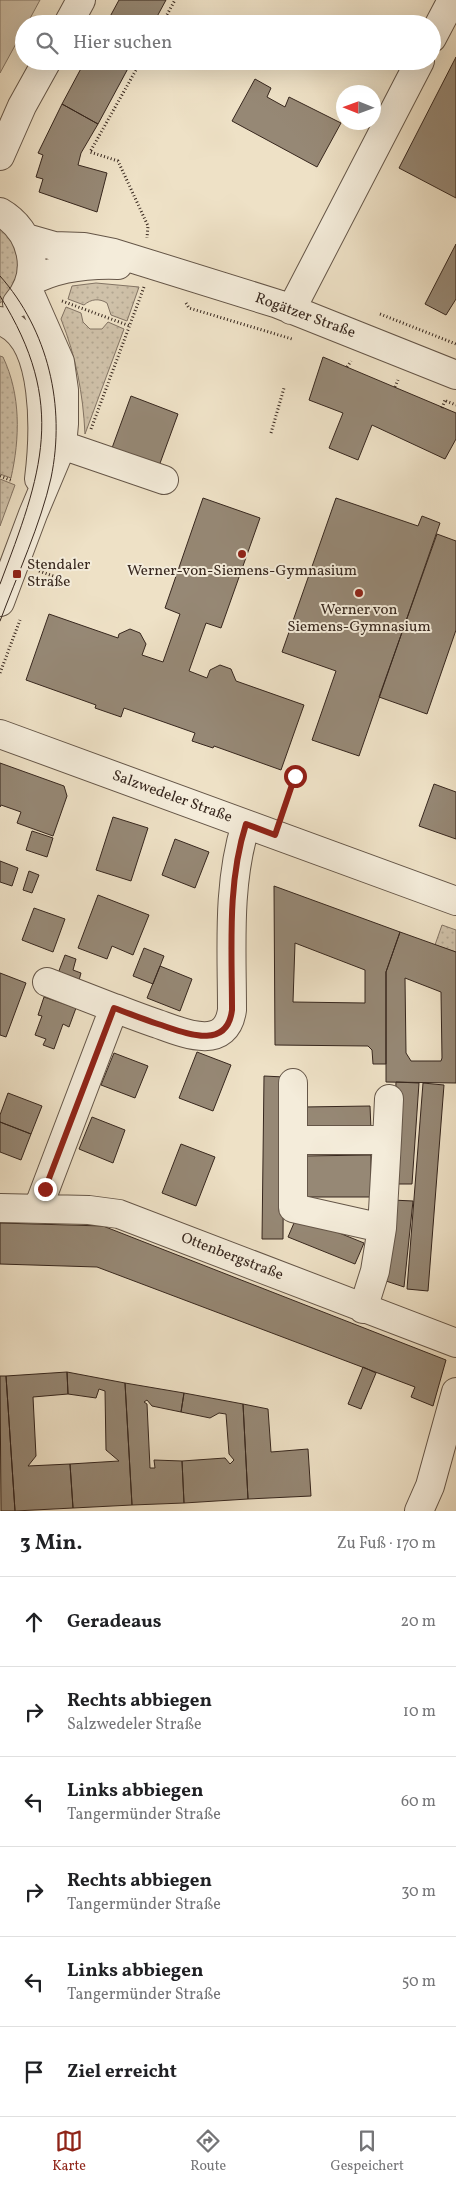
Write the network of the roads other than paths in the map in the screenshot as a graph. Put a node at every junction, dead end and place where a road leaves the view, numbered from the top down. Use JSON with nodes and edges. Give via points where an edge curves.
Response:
{"nodes":[{"id":1,"x":81,"y":0,"type":"edge"},
{"id":2,"x":452,"y":0,"type":"edge"},
{"id":3,"x":73,"y":15,"type":"edge"},
{"id":4,"x":441,"y":21,"type":"edge"},
{"id":5,"x":42,"y":70,"type":"edge"},
{"id":6,"x":415,"y":70,"type":"edge"},
{"id":7,"x":22,"y":106,"type":"junction"},
{"id":8,"x":0,"y":128,"type":"edge"},
{"id":9,"x":0,"y":156,"type":"edge"},
{"id":10,"x":0,"y":212,"type":"edge"},
{"id":11,"x":26,"y":238,"type":"junction"},
{"id":12,"x":152,"y":266,"type":"junction"},
{"id":13,"x":28,"y":285,"type":"junction"},
{"id":14,"x":291,"y":310,"type":"junction"},
{"id":15,"x":0,"y":316,"type":"edge"},
{"id":16,"x":0,"y":320,"type":"edge"},
{"id":17,"x":456,"y":375,"type":"edge"},
{"id":18,"x":62,"y":444,"type":"junction"},
{"id":19,"x":164,"y":480,"type":"dead end"},
{"id":20,"x":33,"y":514,"type":"junction"},
{"id":21,"x":0,"y":602,"type":"edge"},
{"id":22,"x":0,"y":734,"type":"edge"},
{"id":23,"x":246,"y":824,"type":"junction"},
{"id":24,"x":456,"y":901,"type":"edge"},
{"id":25,"x":47,"y":982,"type":"dead end"},
{"id":26,"x":114,"y":1008,"type":"junction"},
{"id":27,"x":293,"y":1083,"type":"dead end"},
{"id":28,"x":389,"y":1099,"type":"dead end"},
{"id":29,"x":293,"y":1140,"type":"junction"},
{"id":30,"x":387,"y":1140,"type":"junction"},
{"id":31,"x":0,"y":1208,"type":"edge"},
{"id":32,"x":38,"y":1208,"type":"junction"},
{"id":33,"x":382,"y":1228,"type":"junction"},
{"id":34,"x":364,"y":1309,"type":"junction"},
{"id":35,"x":456,"y":1343,"type":"edge"},
{"id":36,"x":456,"y":1392,"type":"edge"},
{"id":37,"x":419,"y":1511,"type":"edge"}],
"edges":[{"from":1,"to":3,"type":"street"},
{"from":2,"to":4,"type":"street"},
{"from":5,"to":7,"type":"street"},
{"from":6,"to":14,"type":"street"},
{"from":7,"to":8,"type":"street"},
{"from":7,"to":9,"type":"street"},
{"from":10,"to":11,"type":"street","via":[[15,223]]},
{"from":11,"to":12,"type":"street","name":"Rogätzer Straße","via":[[54,246],[114,253]]},
{"from":11,"to":13,"type":"street","via":[[32,255]]},
{"from":12,"to":13,"type":"street","name":"Rogätzer Straße","via":[[85,266],[56,270]]},
{"from":12,"to":14,"type":"street","name":"Rogätzer Straße"},
{"from":13,"to":15,"type":"street","via":[[16,304]]},
{"from":13,"to":18,"type":"street","via":[[62,372],[65,407]]},
{"from":14,"to":17,"type":"street","name":"Rogätzer Straße"},
{"from":16,"to":20,"type":"street","via":[[16,331],[27,346],[40,394],[42,441]]},
{"from":18,"to":19,"type":"street"},
{"from":18,"to":20,"type":"street"},
{"from":20,"to":21,"type":"street"},
{"from":22,"to":23,"type":"street","name":"Salzwedeler Straße"},
{"from":23,"to":24,"type":"street","name":"Salzwedeler Straße"},
{"from":23,"to":26,"type":"street","via":[[237,855],[233,887],[232,1010],[226,1026],[219,1033],[199,1036]]},
{"from":25,"to":26,"type":"street"},
{"from":26,"to":32,"type":"street"},
{"from":27,"to":29,"type":"street"},
{"from":28,"to":30,"type":"street"},
{"from":29,"to":30,"type":"street"},
{"from":29,"to":33,"type":"street","via":[[293,1208]]},
{"from":30,"to":33,"type":"street"},
{"from":31,"to":32,"type":"street","name":"Ottenbergstraße"},
{"from":32,"to":34,"type":"street","name":"Ottenbergstraße","via":[[119,1214]]},
{"from":33,"to":34,"type":"street"},
{"from":34,"to":35,"type":"street","name":"Ottenbergstraße"},
{"from":36,"to":37,"type":"street","via":[[430,1486]]}]}
